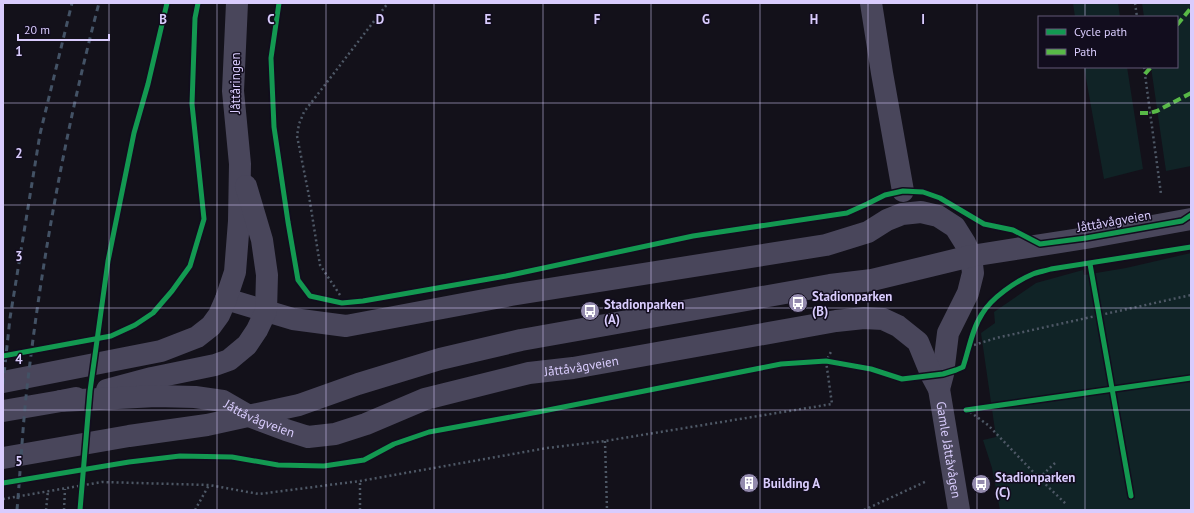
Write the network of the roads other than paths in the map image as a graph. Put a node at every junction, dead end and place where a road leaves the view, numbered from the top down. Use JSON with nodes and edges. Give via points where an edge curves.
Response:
{"nodes":[{"id":1,"x":237,"y":3,"type":"edge"},
{"id":2,"x":871,"y":3,"type":"edge"},
{"id":3,"x":240,"y":164,"type":"junction"},
{"id":4,"x":904,"y":190,"type":"dead end"},
{"id":5,"x":1191,"y":219,"type":"edge"},
{"id":6,"x":970,"y":256,"type":"junction"},
{"id":7,"x":226,"y":299,"type":"junction"},
{"id":8,"x":266,"y":311,"type":"junction"},
{"id":9,"x":3,"y":382,"type":"edge"},
{"id":10,"x":939,"y":389,"type":"junction"},
{"id":11,"x":61,"y":401,"type":"junction"},
{"id":12,"x":3,"y":411,"type":"edge"},
{"id":13,"x":249,"y":416,"type":"junction"},
{"id":14,"x":3,"y":458,"type":"edge"},
{"id":15,"x":959,"y":510,"type":"edge"}],
"edges":[{"from":1,"to":3,"type":"street","name":"Jåttåringen","via":[[234,91]]},
{"from":2,"to":4,"type":"street"},
{"from":3,"to":7,"type":"street","name":"Jåttåringen","via":[[239,221],[234,272]]},
{"from":3,"to":8,"type":"street","name":"Jåttåringen","via":[[262,240],[267,275]]},
{"from":5,"to":6,"type":"street","name":"Jåttåvågveien"},
{"from":6,"to":8,"type":"street","via":[[955,227],[938,216],[921,212],[902,214],[868,232],[826,245],[511,295],[346,326],[293,319]]},
{"from":6,"to":10,"type":"street","via":[[973,273],[968,293],[948,333]]},
{"from":6,"to":13,"type":"street","name":"Jåttåvågveien","via":[[872,280],[830,285],[513,342],[440,358],[299,405]]},
{"from":7,"to":8,"type":"street"},
{"from":7,"to":9,"type":"street","via":[[211,326],[197,337],[160,351]]},
{"from":8,"to":11,"type":"street","name":"Jåttåvågveien","via":[[247,345],[229,360]]},
{"from":10,"to":13,"type":"street","name":"Jåttåvågveien","via":[[918,342],[898,326],[883,319],[864,318],[573,368],[529,373],[425,399],[335,434],[308,437]]},
{"from":10,"to":15,"type":"street","name":"Gamle Jåttåvågen"},
{"from":11,"to":12,"type":"street","name":"Jåttåvågveien"},
{"from":11,"to":13,"type":"street","name":"Jåttåvågveien","via":[[156,396],[195,397],[223,401]]},
{"from":13,"to":14,"type":"street","name":"Jåttåvågveien"}]}
